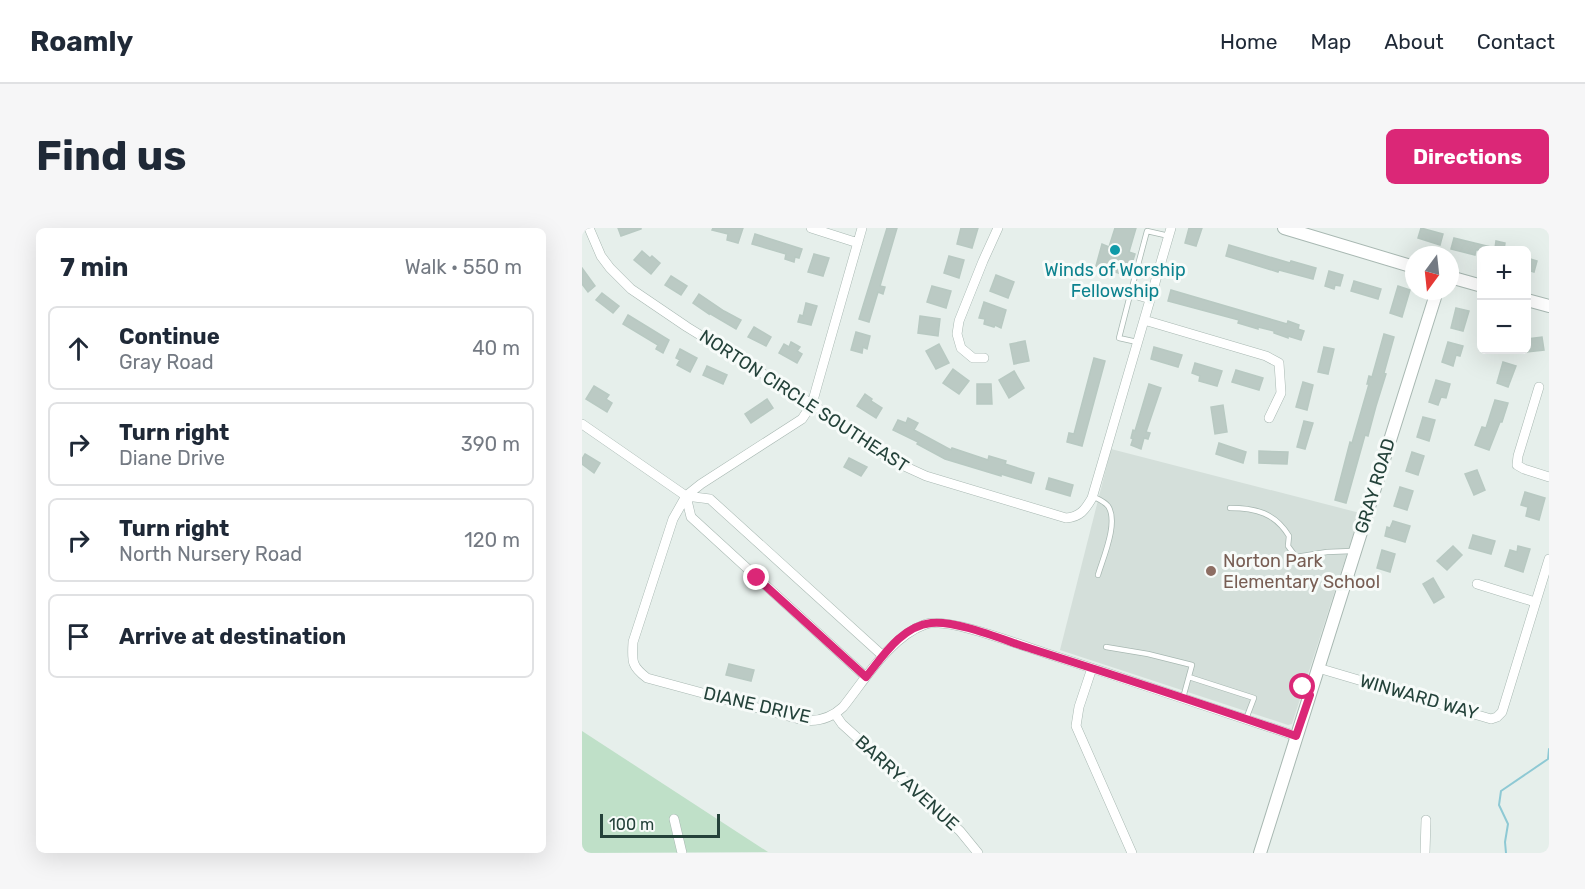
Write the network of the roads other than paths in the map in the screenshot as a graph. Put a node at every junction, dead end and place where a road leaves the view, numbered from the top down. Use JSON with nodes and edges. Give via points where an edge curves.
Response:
{"nodes":[{"id":1,"x":589,"y":228,"type":"edge"},
{"id":2,"x":811,"y":228,"type":"edge"},
{"id":3,"x":862,"y":228,"type":"edge"},
{"id":4,"x":998,"y":228,"type":"edge"},
{"id":5,"x":1284,"y":228,"type":"edge"},
{"id":6,"x":1170,"y":232,"type":"edge"},
{"id":7,"x":858,"y":243,"type":"junction"},
{"id":8,"x":1405,"y":264,"type":"edge"},
{"id":9,"x":1459,"y":280,"type":"edge"},
{"id":10,"x":1477,"y":285,"type":"edge"},
{"id":11,"x":1130,"y":295,"type":"junction"},
{"id":12,"x":1434,"y":300,"type":"edge"},
{"id":13,"x":1150,"y":301,"type":"junction"},
{"id":14,"x":1531,"y":301,"type":"edge"},
{"id":15,"x":1549,"y":306,"type":"edge"},
{"id":16,"x":1144,"y":320,"type":"junction"},
{"id":17,"x":1137,"y":342,"type":"junction"},
{"id":18,"x":984,"y":358,"type":"dead end"},
{"id":19,"x":1539,"y":387,"type":"dead end"},
{"id":20,"x":812,"y":404,"type":"junction"},
{"id":21,"x":1269,"y":418,"type":"dead end"},
{"id":22,"x":582,"y":424,"type":"edge"},
{"id":23,"x":1549,"y":477,"type":"edge"},
{"id":24,"x":686,"y":496,"type":"junction"},
{"id":25,"x":1092,"y":496,"type":"junction"},
{"id":26,"x":1230,"y":508,"type":"dead end"},
{"id":27,"x":1355,"y":550,"type":"junction"},
{"id":28,"x":1549,"y":559,"type":"edge"},
{"id":29,"x":1098,"y":575,"type":"dead end"},
{"id":30,"x":1477,"y":584,"type":"dead end"},
{"id":31,"x":1535,"y":602,"type":"junction"},
{"id":32,"x":1106,"y":647,"type":"dead end"},
{"id":33,"x":883,"y":656,"type":"junction"},
{"id":34,"x":1092,"y":668,"type":"junction"},
{"id":35,"x":1318,"y":668,"type":"junction"},
{"id":36,"x":866,"y":677,"type":"junction"},
{"id":37,"x":1189,"y":677,"type":"junction"},
{"id":38,"x":1183,"y":698,"type":"junction"},
{"id":39,"x":835,"y":714,"type":"junction"},
{"id":40,"x":1246,"y":719,"type":"junction"},
{"id":41,"x":1296,"y":736,"type":"junction"},
{"id":42,"x":674,"y":819,"type":"dead end"},
{"id":43,"x":1426,"y":820,"type":"dead end"},
{"id":44,"x":682,"y":853,"type":"edge"},
{"id":45,"x":978,"y":853,"type":"edge"},
{"id":46,"x":1132,"y":853,"type":"edge"},
{"id":47,"x":1260,"y":853,"type":"edge"},
{"id":48,"x":1425,"y":853,"type":"edge"}],
"edges":[{"from":1,"to":20,"type":"street","name":"NORTON CIRCLE SOUTHEAST","via":[[601,256],[631,289]]},
{"from":2,"to":7,"type":"street"},
{"from":3,"to":7,"type":"street"},
{"from":4,"to":18,"type":"street","via":[[957,334],[967,353],[973,358]]},
{"from":5,"to":8,"type":"street"},
{"from":6,"to":11,"type":"lane","via":[[1147,231]]},
{"from":6,"to":13,"type":"street","name":"NORTON CIRCLE SOUTHEAST"},
{"from":7,"to":20,"type":"street"},
{"from":9,"to":10,"type":"street"},
{"from":11,"to":13,"type":"lane"},
{"from":11,"to":17,"type":"lane","via":[[1119,338]]},
{"from":12,"to":27,"type":"street","name":"GRAY ROAD"},
{"from":13,"to":16,"type":"street","name":"NORTON CIRCLE SOUTHEAST"},
{"from":14,"to":15,"type":"street"},
{"from":16,"to":17,"type":"street","name":"NORTON CIRCLE SOUTHEAST"},
{"from":16,"to":21,"type":"street","via":[[1279,363],[1281,393]]},
{"from":17,"to":25,"type":"street","name":"NORTON CIRCLE SOUTHEAST"},
{"from":19,"to":23,"type":"street","via":[[1517,465]]},
{"from":20,"to":24,"type":"street","via":[[802,419]]},
{"from":20,"to":25,"type":"street","name":"NORTON CIRCLE SOUTHEAST","via":[[891,460],[926,476],[1066,518],[1080,515]]},
{"from":22,"to":24,"type":"street"},
{"from":24,"to":33,"type":"street","via":[[710,500]]},
{"from":24,"to":36,"type":"street","via":[[691,517]]},
{"from":24,"to":39,"type":"street","name":"DIANE DRIVE","via":[[673,519],[633,642],[634,666],[647,678],[799,719],[815,721]]},
{"from":25,"to":29,"type":"lane","via":[[1107,506],[1112,519]]},
{"from":26,"to":27,"type":"lane","via":[[1248,508],[1278,521],[1289,536],[1288,546],[1296,557]]},
{"from":27,"to":35,"type":"street","name":"GRAY ROAD"},
{"from":28,"to":31,"type":"street","name":"WINWARD WAY"},
{"from":30,"to":31,"type":"street"},
{"from":31,"to":35,"type":"street","name":"WINWARD WAY","via":[[1502,712],[1491,719]]},
{"from":32,"to":37,"type":"lane","via":[[1192,665]]},
{"from":33,"to":34,"type":"street","name":"DIANE DRIVE","via":[[912,630],[929,623],[944,623]]},
{"from":33,"to":36,"type":"street","name":"DIANE DRIVE"},
{"from":34,"to":38,"type":"street","name":"DIANE DRIVE"},
{"from":34,"to":46,"type":"street","via":[[1076,726]]},
{"from":35,"to":41,"type":"street","name":"GRAY ROAD","via":[[1306,691]]},
{"from":36,"to":39,"type":"street","name":"DIANE DRIVE"},
{"from":37,"to":38,"type":"lane"},
{"from":37,"to":40,"type":"lane","via":[[1254,698]]},
{"from":38,"to":40,"type":"street","name":"DIANE DRIVE"},
{"from":39,"to":45,"type":"street","name":"BARRY AVENUE","via":[[960,831]]},
{"from":40,"to":41,"type":"street","name":"DIANE DRIVE"},
{"from":41,"to":47,"type":"street","name":"GRAY ROAD"},
{"from":42,"to":44,"type":"street"},
{"from":43,"to":48,"type":"street"}]}
